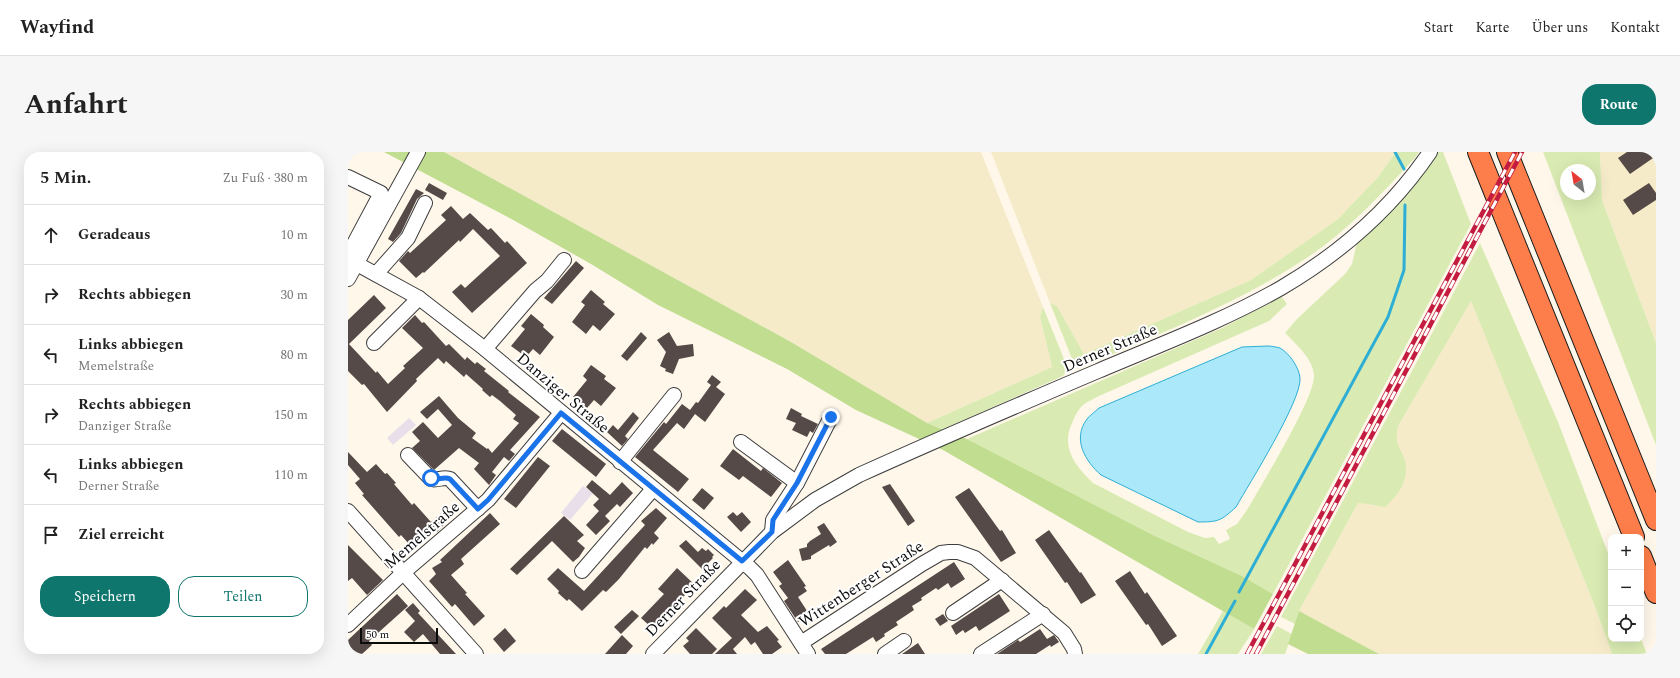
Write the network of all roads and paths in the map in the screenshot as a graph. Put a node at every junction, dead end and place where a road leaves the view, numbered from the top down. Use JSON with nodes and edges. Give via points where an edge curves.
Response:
{"nodes":[{"id":1,"x":1478,"y":152,"type":"edge"},
{"id":2,"x":1507,"y":153,"type":"edge"},
{"id":3,"x":1428,"y":156,"type":"edge"},
{"id":4,"x":416,"y":157,"type":"edge"},
{"id":5,"x":348,"y":178,"type":"edge"},
{"id":6,"x":425,"y":203,"type":"dead end"},
{"id":7,"x":351,"y":259,"type":"edge"},
{"id":8,"x":564,"y":260,"type":"dead end"},
{"id":9,"x":376,"y":274,"type":"junction"},
{"id":10,"x":348,"y":279,"type":"edge"},
{"id":11,"x":420,"y":298,"type":"junction"},
{"id":12,"x":374,"y":343,"type":"dead end"},
{"id":13,"x":485,"y":349,"type":"junction"},
{"id":14,"x":674,"y":395,"type":"dead end"},
{"id":15,"x":561,"y":413,"type":"junction"},
{"id":16,"x":831,"y":417,"type":"dead end"},
{"id":17,"x":741,"y":442,"type":"dead end"},
{"id":18,"x":408,"y":455,"type":"dead end"},
{"id":19,"x":620,"y":462,"type":"junction"},
{"id":20,"x":797,"y":483,"type":"junction"},
{"id":21,"x":653,"y":489,"type":"junction"},
{"id":22,"x":478,"y":509,"type":"junction"},
{"id":23,"x":348,"y":511,"type":"edge"},
{"id":24,"x":1656,"y":520,"type":"edge"},
{"id":25,"x":772,"y":532,"type":"junction"},
{"id":26,"x":1633,"y":534,"type":"edge"},
{"id":27,"x":742,"y":561,"type":"junction"},
{"id":28,"x":1644,"y":563,"type":"edge"},
{"id":29,"x":582,"y":571,"type":"dead end"},
{"id":30,"x":404,"y":572,"type":"junction"},
{"id":31,"x":1002,"y":580,"type":"junction"},
{"id":32,"x":1656,"y":593,"type":"edge"},
{"id":33,"x":953,"y":612,"type":"dead end"},
{"id":34,"x":1043,"y":614,"type":"junction"},
{"id":35,"x":348,"y":625,"type":"edge"},
{"id":36,"x":904,"y":641,"type":"dead end"},
{"id":37,"x":805,"y":648,"type":"edge"},
{"id":38,"x":476,"y":654,"type":"edge"},
{"id":39,"x":653,"y":654,"type":"edge"},
{"id":40,"x":885,"y":654,"type":"edge"},
{"id":41,"x":981,"y":654,"type":"edge"},
{"id":42,"x":1075,"y":654,"type":"edge"}],
"edges":[{"from":1,"to":26,"type":"highway"},
{"from":2,"to":24,"type":"highway"},
{"from":3,"to":25,"type":"street","name":"Derner Straße","via":[[1402,188],[1354,236],[1310,270],[1280,288],[1211,323],[919,448],[838,486]]},
{"from":4,"to":7,"type":"street"},
{"from":5,"to":7,"type":"street","via":[[381,192]]},
{"from":6,"to":9,"type":"street","via":[[408,238]]},
{"from":7,"to":9,"type":"street","name":"Danziger Straße"},
{"from":7,"to":10,"type":"street"},
{"from":8,"to":13,"type":"street"},
{"from":9,"to":11,"type":"street","name":"Danziger Straße"},
{"from":11,"to":12,"type":"street"},
{"from":11,"to":13,"type":"street","name":"Danziger Straße"},
{"from":13,"to":15,"type":"street","name":"Danziger Straße"},
{"from":14,"to":19,"type":"street"},
{"from":15,"to":19,"type":"street","name":"Danziger Straße"},
{"from":15,"to":22,"type":"street","name":"Memelstraße"},
{"from":16,"to":20,"type":"street"},
{"from":17,"to":20,"type":"street"},
{"from":18,"to":22,"type":"street","via":[[431,478],[450,479]]},
{"from":19,"to":21,"type":"street","name":"Danziger Straße"},
{"from":20,"to":25,"type":"street","via":[[773,520]]},
{"from":21,"to":27,"type":"street","name":"Danziger Straße"},
{"from":21,"to":29,"type":"street"},
{"from":22,"to":30,"type":"street","name":"Memelstraße"},
{"from":23,"to":30,"type":"street"},
{"from":25,"to":27,"type":"street","name":"Derner Straße"},
{"from":27,"to":37,"type":"street","name":"Danziger Straße","via":[[757,575]]},
{"from":27,"to":39,"type":"street","name":"Derner Straße"},
{"from":28,"to":32,"type":"highway"},
{"from":30,"to":35,"type":"street","name":"Memelstraße"},
{"from":30,"to":38,"type":"street"},
{"from":31,"to":33,"type":"street"},
{"from":31,"to":34,"type":"street","name":"Wittenberger Straße"},
{"from":31,"to":37,"type":"street","name":"Wittenberger Straße","via":[[970,556],[958,552],[941,554]]},
{"from":34,"to":41,"type":"street"},
{"from":34,"to":42,"type":"street","name":"Wittenberger Straße","via":[[1064,633]]},
{"from":36,"to":40,"type":"street"}]}
